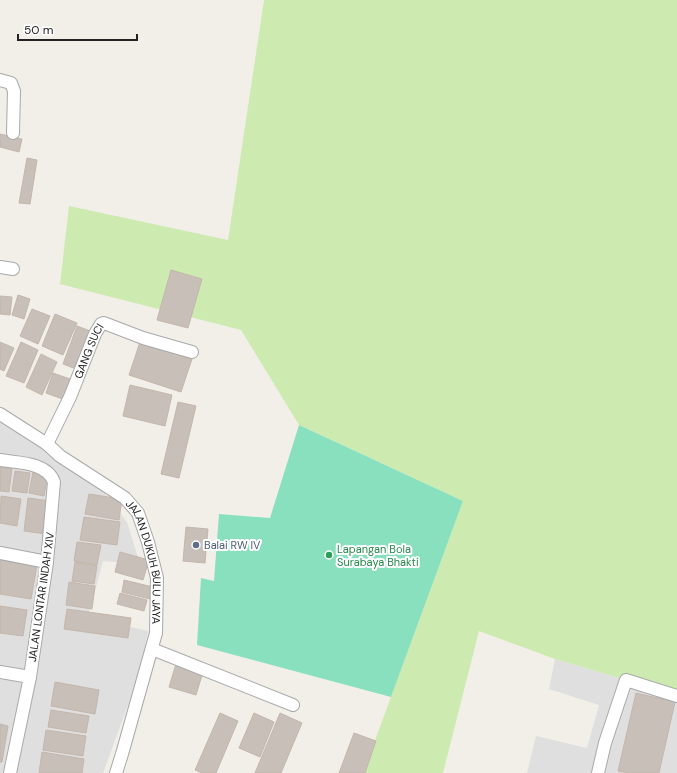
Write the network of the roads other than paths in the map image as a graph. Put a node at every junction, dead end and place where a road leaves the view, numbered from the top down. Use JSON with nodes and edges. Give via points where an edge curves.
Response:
{"nodes":[{"id":1,"x":0,"y":80,"type":"edge"},
{"id":2,"x":13,"y":133,"type":"dead end"},
{"id":3,"x":0,"y":267,"type":"edge"},
{"id":4,"x":13,"y":269,"type":"dead end"},
{"id":5,"x":192,"y":352,"type":"dead end"},
{"id":6,"x":0,"y":414,"type":"edge"},
{"id":7,"x":47,"y":444,"type":"junction"},
{"id":8,"x":0,"y":460,"type":"edge"},
{"id":9,"x":0,"y":553,"type":"edge"},
{"id":10,"x":48,"y":562,"type":"junction"},
{"id":11,"x":152,"y":649,"type":"junction"},
{"id":12,"x":0,"y":672,"type":"edge"},
{"id":13,"x":30,"y":677,"type":"junction"},
{"id":14,"x":677,"y":696,"type":"edge"},
{"id":15,"x":293,"y":705,"type":"dead end"},
{"id":16,"x":10,"y":773,"type":"edge"},
{"id":17,"x":116,"y":773,"type":"edge"},
{"id":18,"x":598,"y":773,"type":"edge"}],
"edges":[{"from":1,"to":2,"type":"street","via":[[11,83],[14,91]]},
{"from":3,"to":4,"type":"street"},
{"from":5,"to":7,"type":"street","name":"GANG SUCI","via":[[101,324]]},
{"from":6,"to":7,"type":"street","name":"JALAN DUKUH BULU JAYA"},
{"from":7,"to":11,"type":"street","name":"JALAN DUKUH BULU JAYA","via":[[60,456],[125,498],[138,513],[157,578],[156,633]]},
{"from":8,"to":10,"type":"street","name":"JALAN LONTAR INDAH XIV","via":[[40,467],[52,476],[54,482]]},
{"from":9,"to":10,"type":"street"},
{"from":10,"to":13,"type":"street","name":"JALAN LONTAR INDAH XIV"},
{"from":11,"to":15,"type":"street"},
{"from":11,"to":17,"type":"street","name":"JALAN DUKUH BULU JAYA"},
{"from":12,"to":13,"type":"street"},
{"from":13,"to":16,"type":"street","name":"JALAN LONTAR INDAH XIV"},
{"from":14,"to":18,"type":"street","via":[[626,680]]}]}
